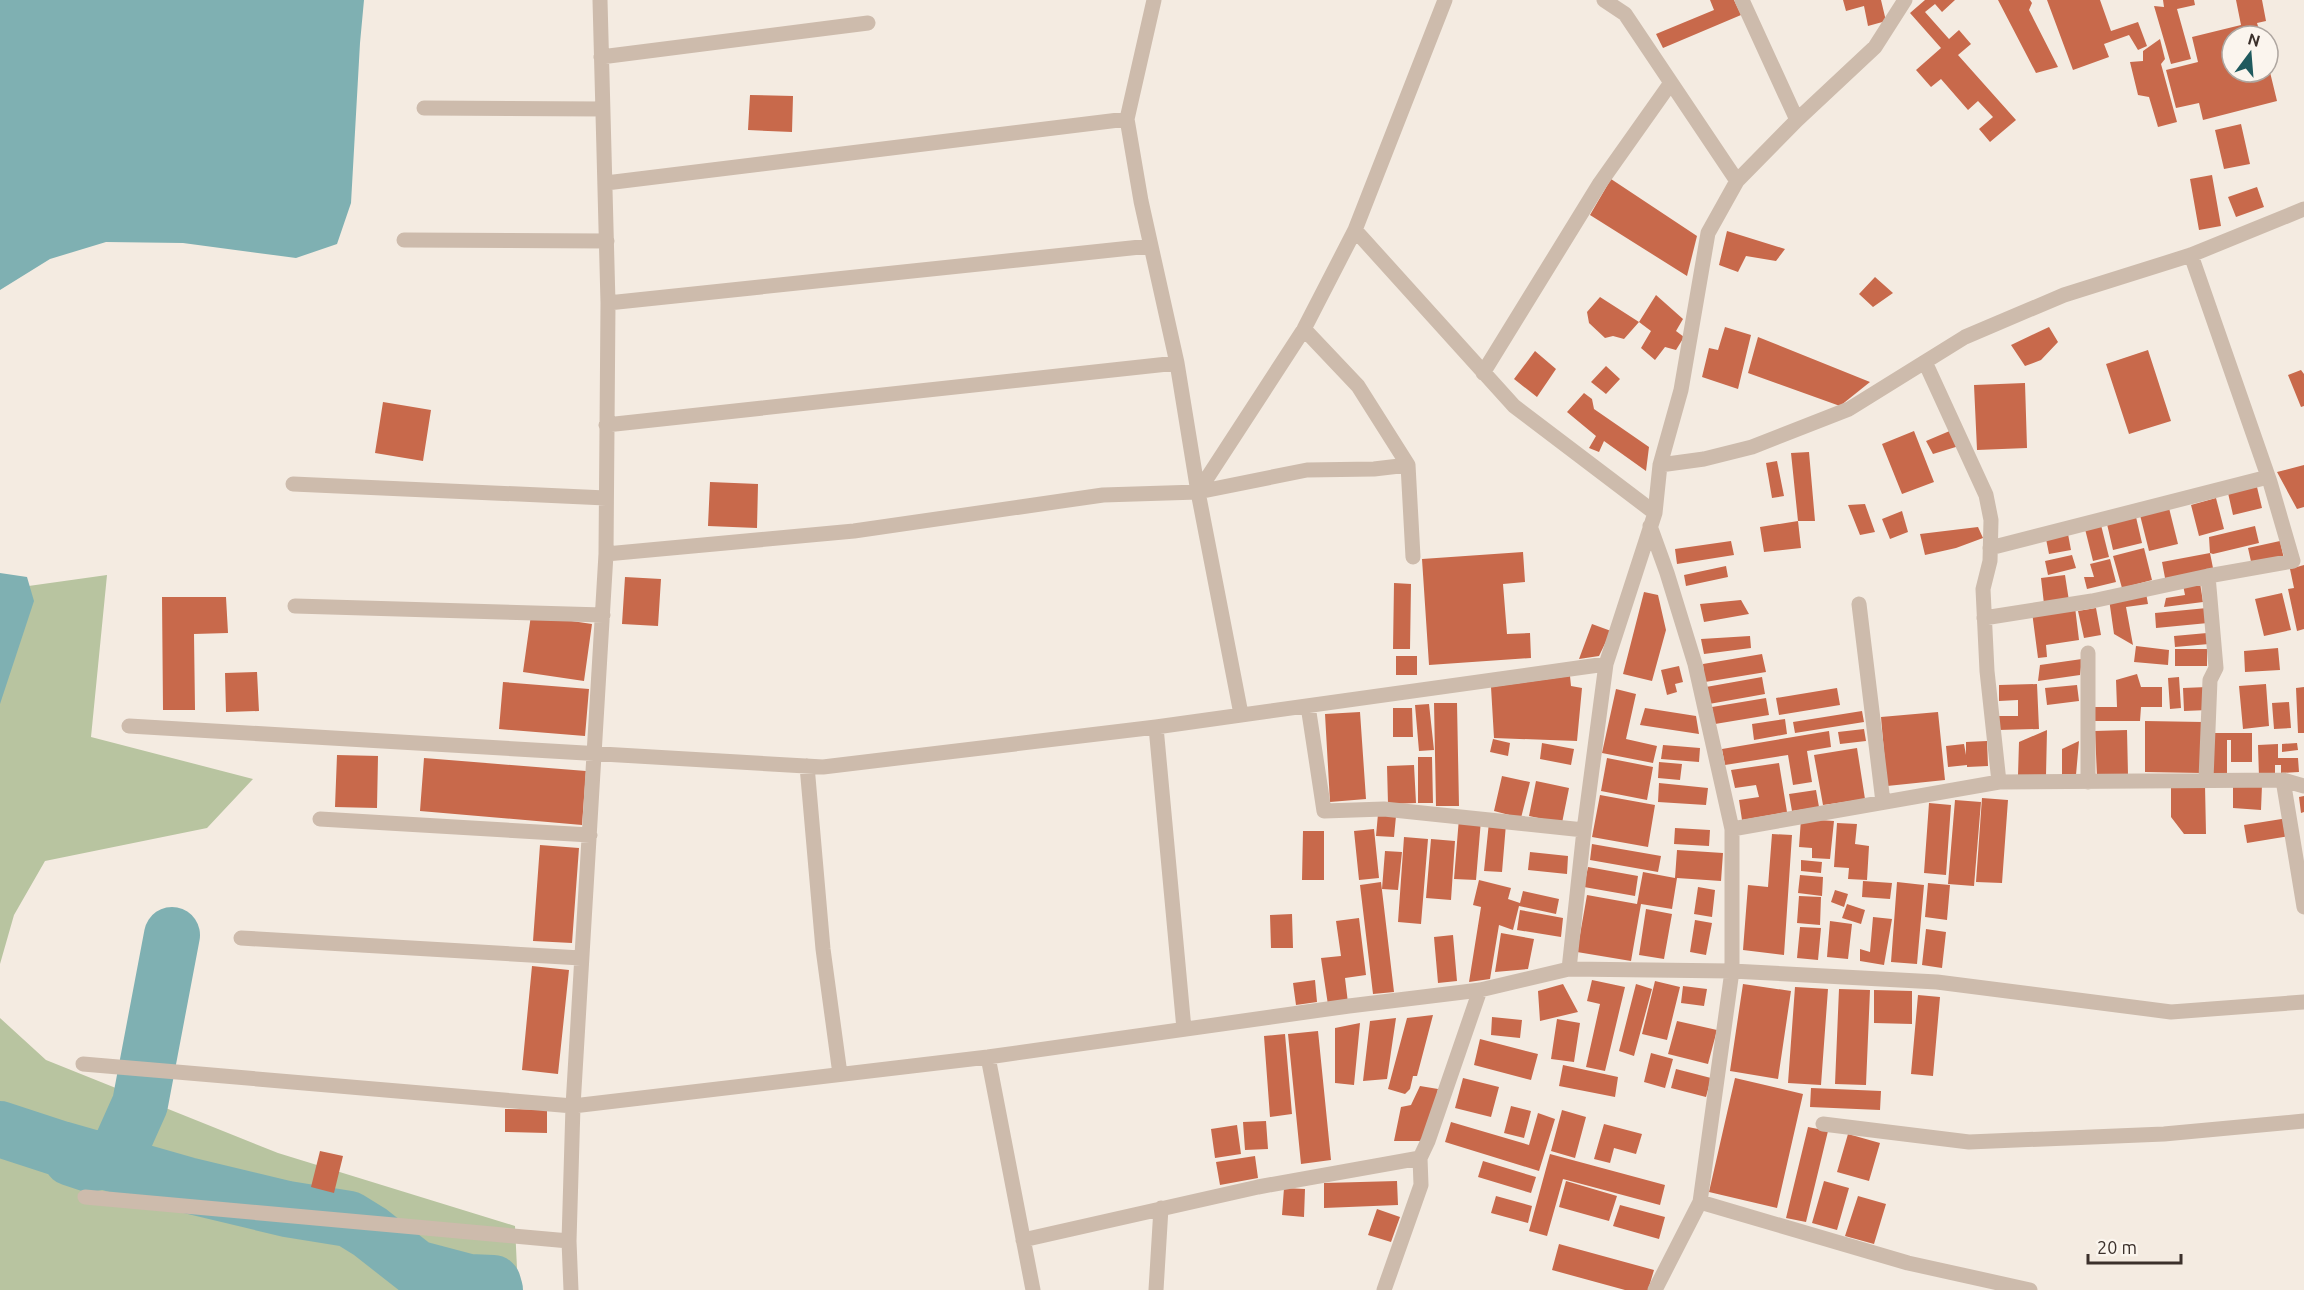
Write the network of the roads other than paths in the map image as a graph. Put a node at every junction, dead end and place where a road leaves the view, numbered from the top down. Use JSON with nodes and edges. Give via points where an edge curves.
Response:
{"nodes":[{"id":1,"x":600,"y":0,"type":"edge"},
{"id":2,"x":1154,"y":0,"type":"edge"},
{"id":3,"x":1445,"y":0,"type":"edge"},
{"id":4,"x":1604,"y":0,"type":"edge"},
{"id":5,"x":1742,"y":0,"type":"edge"},
{"id":6,"x":1905,"y":0,"type":"edge"},
{"id":7,"x":868,"y":23,"type":"dead end"},
{"id":8,"x":602,"y":57,"type":"junction"},
{"id":9,"x":1670,"y":84,"type":"junction"},
{"id":10,"x":424,"y":108,"type":"dead end"},
{"id":11,"x":603,"y":109,"type":"junction"},
{"id":12,"x":1127,"y":119,"type":"junction"},
{"id":13,"x":1797,"y":120,"type":"junction"},
{"id":14,"x":1737,"y":181,"type":"junction"},
{"id":15,"x":606,"y":183,"type":"junction"},
{"id":16,"x":2304,"y":209,"type":"edge"},
{"id":17,"x":1355,"y":230,"type":"junction"},
{"id":18,"x":404,"y":240,"type":"dead end"},
{"id":19,"x":607,"y":241,"type":"junction"},
{"id":20,"x":1150,"y":246,"type":"junction"},
{"id":21,"x":2191,"y":255,"type":"junction"},
{"id":22,"x":608,"y":303,"type":"junction"},
{"id":23,"x":1304,"y":329,"type":"junction"},
{"id":24,"x":1925,"y":362,"type":"junction"},
{"id":25,"x":1177,"y":363,"type":"junction"},
{"id":26,"x":1484,"y":373,"type":"junction"},
{"id":27,"x":606,"y":425,"type":"junction"},
{"id":28,"x":1408,"y":465,"type":"junction"},
{"id":29,"x":1660,"y":465,"type":"junction"},
{"id":30,"x":2268,"y":477,"type":"junction"},
{"id":31,"x":293,"y":484,"type":"dead end"},
{"id":32,"x":1198,"y":492,"type":"junction"},
{"id":33,"x":606,"y":498,"type":"junction"},
{"id":34,"x":1653,"y":519,"type":"junction"},
{"id":35,"x":1990,"y":548,"type":"junction"},
{"id":36,"x":606,"y":554,"type":"junction"},
{"id":37,"x":1413,"y":557,"type":"dead end"},
{"id":38,"x":2208,"y":576,"type":"junction"},
{"id":39,"x":1859,"y":604,"type":"dead end"},
{"id":40,"x":295,"y":606,"type":"dead end"},
{"id":41,"x":603,"y":615,"type":"junction"},
{"id":42,"x":1984,"y":618,"type":"junction"},
{"id":43,"x":2088,"y":653,"type":"dead end"},
{"id":44,"x":1606,"y":664,"type":"junction"},
{"id":45,"x":1308,"y":706,"type":"junction"},
{"id":46,"x":1241,"y":714,"type":"junction"},
{"id":47,"x":129,"y":726,"type":"dead end"},
{"id":48,"x":1156,"y":728,"type":"junction"},
{"id":49,"x":594,"y":753,"type":"junction"},
{"id":50,"x":807,"y":766,"type":"junction"},
{"id":51,"x":2206,"y":779,"type":"junction"},
{"id":52,"x":2283,"y":780,"type":"junction"},
{"id":53,"x":1999,"y":782,"type":"junction"},
{"id":54,"x":2088,"y":782,"type":"junction"},
{"id":55,"x":2304,"y":786,"type":"edge"},
{"id":56,"x":1883,"y":802,"type":"junction"},
{"id":57,"x":320,"y":819,"type":"dead end"},
{"id":58,"x":1732,"y":829,"type":"junction"},
{"id":59,"x":1584,"y":830,"type":"junction"},
{"id":60,"x":590,"y":835,"type":"junction"},
{"id":61,"x":2304,"y":906,"type":"edge"},
{"id":62,"x":241,"y":938,"type":"dead end"},
{"id":63,"x":581,"y":958,"type":"junction"},
{"id":64,"x":1569,"y":969,"type":"junction"},
{"id":65,"x":1732,"y":971,"type":"junction"},
{"id":66,"x":1480,"y":990,"type":"junction"},
{"id":67,"x":2304,"y":1002,"type":"edge"},
{"id":68,"x":1184,"y":1029,"type":"junction"},
{"id":69,"x":988,"y":1057,"type":"junction"},
{"id":70,"x":83,"y":1064,"type":"dead end"},
{"id":71,"x":840,"y":1074,"type":"junction"},
{"id":72,"x":573,"y":1106,"type":"junction"},
{"id":73,"x":2304,"y":1121,"type":"edge"},
{"id":74,"x":1823,"y":1124,"type":"dead end"},
{"id":75,"x":1420,"y":1158,"type":"junction"},
{"id":76,"x":86,"y":1197,"type":"dead end"},
{"id":77,"x":1700,"y":1202,"type":"junction"},
{"id":78,"x":1161,"y":1209,"type":"junction"},
{"id":79,"x":1023,"y":1240,"type":"junction"},
{"id":80,"x":569,"y":1241,"type":"junction"},
{"id":81,"x":571,"y":1290,"type":"edge"},
{"id":82,"x":1034,"y":1290,"type":"edge"},
{"id":83,"x":1156,"y":1290,"type":"edge"},
{"id":84,"x":1384,"y":1290,"type":"edge"},
{"id":85,"x":1656,"y":1290,"type":"edge"},
{"id":86,"x":2030,"y":1290,"type":"edge"}],
"edges":[{"from":1,"to":8,"type":"street"},
{"from":2,"to":12,"type":"street"},
{"from":3,"to":17,"type":"street"},
{"from":4,"to":9,"type":"street","via":[[1624,14]]},
{"from":5,"to":13,"type":"street"},
{"from":6,"to":13,"type":"street","via":[[1875,47]]},
{"from":7,"to":8,"type":"street"},
{"from":8,"to":11,"type":"street"},
{"from":9,"to":14,"type":"street"},
{"from":9,"to":26,"type":"street","via":[[1600,183]]},
{"from":10,"to":11,"type":"street"},
{"from":11,"to":15,"type":"street"},
{"from":12,"to":15,"type":"street"},
{"from":12,"to":20,"type":"street"},
{"from":13,"to":14,"type":"street"},
{"from":14,"to":29,"type":"street","via":[[1708,233],[1682,390]]},
{"from":15,"to":19,"type":"street"},
{"from":16,"to":21,"type":"street"},
{"from":17,"to":23,"type":"street"},
{"from":17,"to":26,"type":"street"},
{"from":18,"to":19,"type":"street"},
{"from":19,"to":22,"type":"street"},
{"from":20,"to":22,"type":"street"},
{"from":20,"to":25,"type":"street"},
{"from":21,"to":24,"type":"street","via":[[2064,296],[1965,338]]},
{"from":21,"to":30,"type":"street"},
{"from":22,"to":27,"type":"street"},
{"from":23,"to":28,"type":"street","via":[[1358,386]]},
{"from":23,"to":32,"type":"street"},
{"from":24,"to":29,"type":"street","via":[[1838,414],[1752,447]]},
{"from":24,"to":35,"type":"street","via":[[1986,495],[1991,520]]},
{"from":25,"to":27,"type":"street"},
{"from":25,"to":32,"type":"street"},
{"from":26,"to":34,"type":"street","via":[[1514,406]]},
{"from":27,"to":33,"type":"street"},
{"from":28,"to":32,"type":"street","via":[[1307,470]]},
{"from":28,"to":37,"type":"street"},
{"from":29,"to":34,"type":"street"},
{"from":30,"to":35,"type":"street"},
{"from":30,"to":38,"type":"street","via":[[2293,561]]},
{"from":31,"to":33,"type":"street"},
{"from":32,"to":36,"type":"street","via":[[1103,495],[854,531]]},
{"from":32,"to":46,"type":"street"},
{"from":33,"to":36,"type":"street"},
{"from":34,"to":44,"type":"street"},
{"from":34,"to":58,"type":"street","via":[[1695,664]]},
{"from":35,"to":42,"type":"street","via":[[1983,589]]},
{"from":36,"to":41,"type":"street"},
{"from":38,"to":42,"type":"street","via":[[2092,601]]},
{"from":38,"to":51,"type":"street","via":[[2216,668],[2210,680]]},
{"from":39,"to":56,"type":"street"},
{"from":40,"to":41,"type":"street"},
{"from":41,"to":49,"type":"street"},
{"from":42,"to":53,"type":"street"},
{"from":43,"to":54,"type":"street"},
{"from":44,"to":45,"type":"street"},
{"from":44,"to":59,"type":"street"},
{"from":45,"to":46,"type":"street"},
{"from":45,"to":59,"type":"street","via":[[1324,811],[1384,809]]},
{"from":46,"to":48,"type":"street"},
{"from":47,"to":49,"type":"street"},
{"from":48,"to":50,"type":"street"},
{"from":48,"to":68,"type":"street"},
{"from":49,"to":50,"type":"street"},
{"from":49,"to":60,"type":"street"},
{"from":50,"to":71,"type":"street","via":[[823,949]]},
{"from":51,"to":52,"type":"street"},
{"from":51,"to":54,"type":"street"},
{"from":52,"to":55,"type":"street"},
{"from":52,"to":61,"type":"street"},
{"from":53,"to":54,"type":"street"},
{"from":53,"to":56,"type":"street"},
{"from":56,"to":58,"type":"street"},
{"from":57,"to":60,"type":"street"},
{"from":58,"to":65,"type":"street"},
{"from":59,"to":64,"type":"street"},
{"from":60,"to":63,"type":"street"},
{"from":62,"to":63,"type":"street"},
{"from":63,"to":72,"type":"street"},
{"from":64,"to":65,"type":"street"},
{"from":64,"to":66,"type":"street"},
{"from":65,"to":67,"type":"street","via":[[1937,982],[2172,1012]]},
{"from":65,"to":77,"type":"street"},
{"from":66,"to":68,"type":"street"},
{"from":66,"to":75,"type":"street"},
{"from":68,"to":69,"type":"street"},
{"from":69,"to":71,"type":"street"},
{"from":69,"to":79,"type":"street"},
{"from":70,"to":72,"type":"street"},
{"from":71,"to":72,"type":"street"},
{"from":72,"to":80,"type":"street"},
{"from":73,"to":74,"type":"street","via":[[2164,1134],[1969,1142]]},
{"from":75,"to":78,"type":"street"},
{"from":75,"to":84,"type":"street","via":[[1421,1185]]},
{"from":76,"to":80,"type":"street"},
{"from":77,"to":85,"type":"street"},
{"from":77,"to":86,"type":"street","via":[[1908,1263]]},
{"from":78,"to":79,"type":"street"},
{"from":78,"to":83,"type":"street"},
{"from":79,"to":82,"type":"street"},
{"from":80,"to":81,"type":"street"}]}
